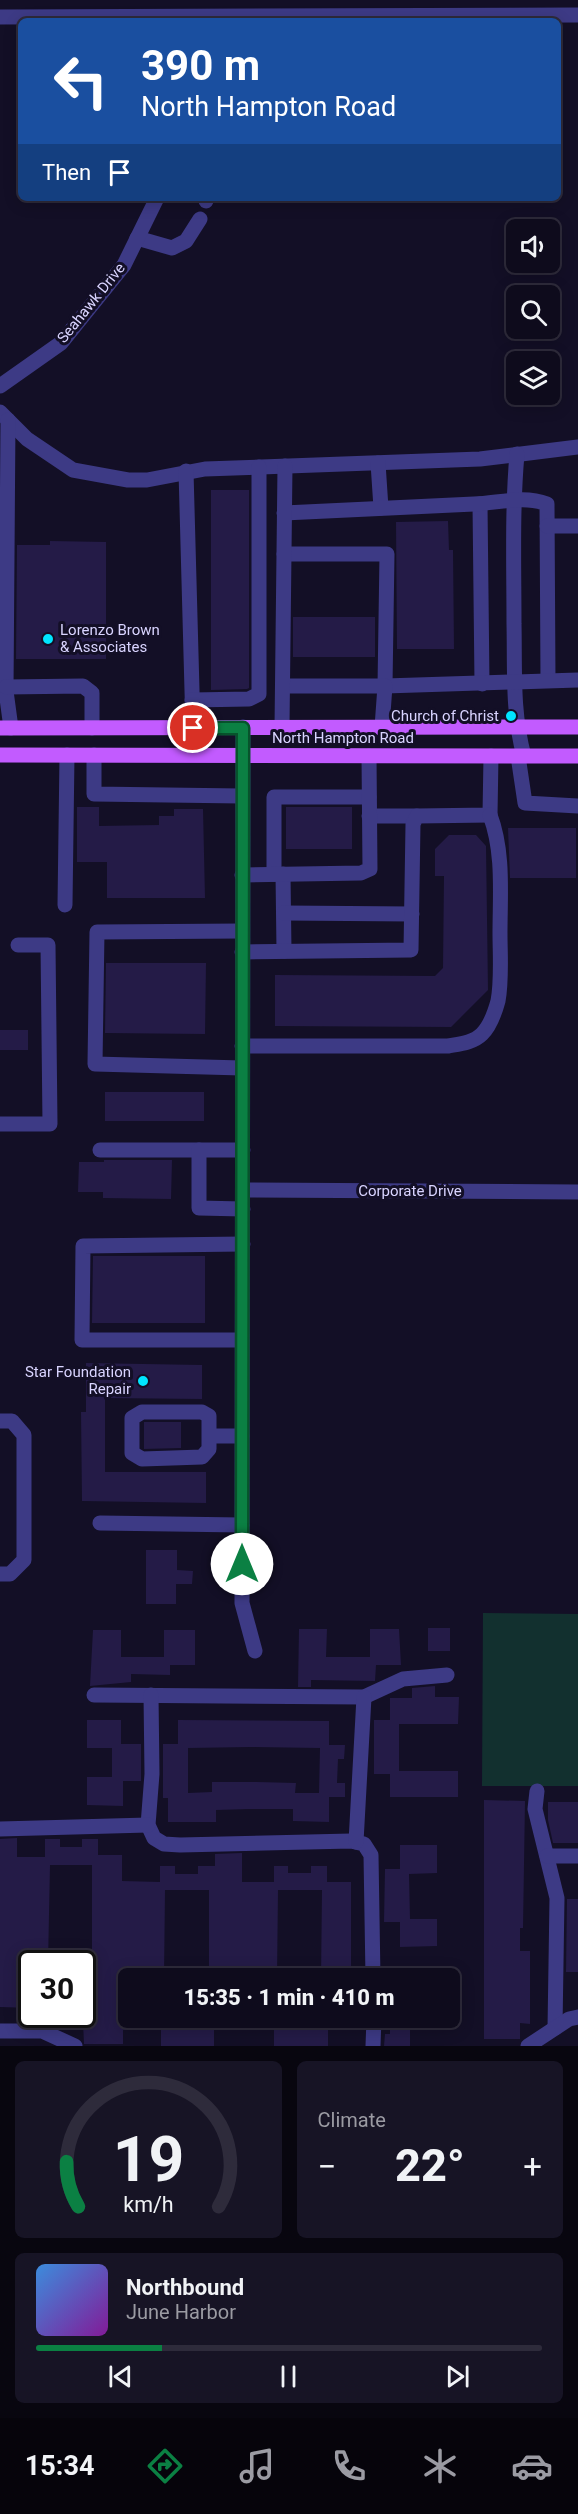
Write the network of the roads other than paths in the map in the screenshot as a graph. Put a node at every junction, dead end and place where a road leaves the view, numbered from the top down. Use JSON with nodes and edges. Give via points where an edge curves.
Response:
{"nodes":[{"id":1,"x":182,"y":0,"type":"edge"},
{"id":2,"x":578,"y":15,"type":"edge"},
{"id":3,"x":0,"y":17,"type":"edge"},
{"id":4,"x":91,"y":18,"type":"edge"},
{"id":5,"x":182,"y":18,"type":"edge"},
{"id":6,"x":372,"y":18,"type":"edge"},
{"id":7,"x":156,"y":201,"type":"edge"},
{"id":8,"x":200,"y":219,"type":"dead end"},
{"id":9,"x":137,"y":238,"type":"junction"},
{"id":10,"x":0,"y":386,"type":"edge"},
{"id":11,"x":4,"y":416,"type":"edge"},
{"id":12,"x":578,"y":447,"type":"edge"},
{"id":13,"x":517,"y":454,"type":"junction"},
{"id":14,"x":378,"y":463,"type":"junction"},
{"id":15,"x":285,"y":466,"type":"junction"},
{"id":16,"x":259,"y":467,"type":"junction"},
{"id":17,"x":186,"y":471,"type":"junction"},
{"id":18,"x":513,"y":500,"type":"junction"},
{"id":19,"x":480,"y":504,"type":"junction"},
{"id":20,"x":381,"y":508,"type":"junction"},
{"id":21,"x":284,"y":513,"type":"junction"},
{"id":22,"x":548,"y":526,"type":"junction"},
{"id":23,"x":578,"y":526,"type":"edge"},
{"id":24,"x":284,"y":554,"type":"junction"},
{"id":25,"x":548,"y":680,"type":"junction"},
{"id":26,"x":578,"y":680,"type":"edge"},
{"id":27,"x":515,"y":681,"type":"junction"},
{"id":28,"x":482,"y":684,"type":"junction"},
{"id":29,"x":283,"y":686,"type":"junction"},
{"id":30,"x":385,"y":686,"type":"junction"},
{"id":31,"x":6,"y":687,"type":"junction"},
{"id":32,"x":192,"y":700,"type":"junction"},
{"id":33,"x":516,"y":727,"type":"junction"},
{"id":34,"x":578,"y":727,"type":"edge"},
{"id":35,"x":5,"y":728,"type":"edge"},
{"id":36,"x":92,"y":728,"type":"junction"},
{"id":37,"x":193,"y":728,"type":"junction"},
{"id":38,"x":243,"y":728,"type":"junction"},
{"id":39,"x":282,"y":728,"type":"junction"},
{"id":40,"x":382,"y":728,"type":"junction"},
{"id":41,"x":0,"y":755,"type":"edge"},
{"id":42,"x":67,"y":755,"type":"junction"},
{"id":43,"x":94,"y":755,"type":"junction"},
{"id":44,"x":241,"y":755,"type":"junction"},
{"id":45,"x":369,"y":756,"type":"junction"},
{"id":46,"x":491,"y":756,"type":"junction"},
{"id":47,"x":521,"y":756,"type":"junction"},
{"id":48,"x":578,"y":756,"type":"edge"},
{"id":49,"x":242,"y":796,"type":"junction"},
{"id":50,"x":369,"y":797,"type":"junction"},
{"id":51,"x":578,"y":806,"type":"edge"},
{"id":52,"x":490,"y":815,"type":"junction"},
{"id":53,"x":369,"y":816,"type":"junction"},
{"id":54,"x":417,"y":816,"type":"junction"},
{"id":55,"x":278,"y":874,"type":"junction"},
{"id":56,"x":242,"y":875,"type":"junction"},
{"id":57,"x":65,"y":905,"type":"dead end"},
{"id":58,"x":284,"y":913,"type":"junction"},
{"id":59,"x":412,"y":914,"type":"junction"},
{"id":60,"x":242,"y":931,"type":"junction"},
{"id":61,"x":18,"y":945,"type":"dead end"},
{"id":62,"x":284,"y":951,"type":"junction"},
{"id":63,"x":242,"y":952,"type":"junction"},
{"id":64,"x":242,"y":1046,"type":"junction"},
{"id":65,"x":242,"y":1068,"type":"junction"},
{"id":66,"x":0,"y":1124,"type":"edge"},
{"id":67,"x":100,"y":1150,"type":"dead end"},
{"id":68,"x":199,"y":1150,"type":"junction"},
{"id":69,"x":243,"y":1150,"type":"junction"},
{"id":70,"x":243,"y":1191,"type":"junction"},
{"id":71,"x":578,"y":1192,"type":"edge"},
{"id":72,"x":243,"y":1209,"type":"junction"},
{"id":73,"x":243,"y":1244,"type":"junction"},
{"id":74,"x":242,"y":1340,"type":"junction"},
{"id":75,"x":0,"y":1421,"type":"edge"},
{"id":76,"x":209,"y":1436,"type":"junction"},
{"id":77,"x":242,"y":1436,"type":"junction"},
{"id":78,"x":100,"y":1523,"type":"dead end"},
{"id":79,"x":242,"y":1525,"type":"junction"},
{"id":80,"x":0,"y":1574,"type":"edge"},
{"id":81,"x":255,"y":1651,"type":"dead end"},
{"id":82,"x":447,"y":1675,"type":"dead end"},
{"id":83,"x":94,"y":1695,"type":"dead end"},
{"id":84,"x":151,"y":1695,"type":"junction"},
{"id":85,"x":364,"y":1697,"type":"junction"},
{"id":86,"x":537,"y":1791,"type":"dead end"},
{"id":87,"x":148,"y":1825,"type":"junction"},
{"id":88,"x":0,"y":1829,"type":"edge"},
{"id":89,"x":356,"y":1842,"type":"junction"},
{"id":90,"x":578,"y":1856,"type":"edge"},
{"id":91,"x":547,"y":1857,"type":"junction"},
{"id":92,"x":374,"y":1968,"type":"edge"},
{"id":93,"x":578,"y":2017,"type":"edge"},
{"id":94,"x":374,"y":2028,"type":"edge"},
{"id":95,"x":555,"y":2028,"type":"junction"},
{"id":96,"x":10,"y":2036,"type":"edge"},
{"id":97,"x":75,"y":2046,"type":"edge"},
{"id":98,"x":373,"y":2046,"type":"edge"},
{"id":99,"x":528,"y":2046,"type":"edge"}],
"edges":[{"from":1,"to":5,"type":"street"},
{"from":2,"to":6,"type":"street"},
{"from":3,"to":4,"type":"street"},
{"from":7,"to":9,"type":"street","name":"Seahawk Drive"},
{"from":8,"to":9,"type":"street","via":[[186,241],[172,248]]},
{"from":9,"to":10,"type":"street","name":"Seahawk Drive","via":[[124,264],[62,343]]},
{"from":11,"to":17,"type":"street","via":[[56,461],[73,470],[128,480]]},
{"from":11,"to":31,"type":"street"},
{"from":12,"to":13,"type":"street"},
{"from":13,"to":14,"type":"street"},
{"from":13,"to":18,"type":"street"},
{"from":14,"to":15,"type":"street"},
{"from":14,"to":20,"type":"street"},
{"from":15,"to":16,"type":"street"},
{"from":15,"to":21,"type":"street"},
{"from":16,"to":17,"type":"street"},
{"from":16,"to":32,"type":"street","via":[[258,694],[249,699]]},
{"from":17,"to":32,"type":"street"},
{"from":18,"to":19,"type":"street"},
{"from":18,"to":22,"type":"street","via":[[548,504]]},
{"from":18,"to":27,"type":"street"},
{"from":19,"to":20,"type":"street"},
{"from":19,"to":28,"type":"street"},
{"from":20,"to":21,"type":"street"},
{"from":21,"to":24,"type":"street"},
{"from":22,"to":23,"type":"street"},
{"from":22,"to":25,"type":"street"},
{"from":24,"to":29,"type":"street"},
{"from":24,"to":30,"type":"street","via":[[387,554]]},
{"from":25,"to":26,"type":"street"},
{"from":25,"to":27,"type":"street"},
{"from":27,"to":28,"type":"street"},
{"from":27,"to":33,"type":"street"},
{"from":28,"to":30,"type":"street"},
{"from":29,"to":30,"type":"street"},
{"from":29,"to":39,"type":"street"},
{"from":30,"to":40,"type":"street"},
{"from":31,"to":35,"type":"street"},
{"from":31,"to":36,"type":"street","via":[[83,686],[92,693]]},
{"from":32,"to":37,"type":"street"},
{"from":33,"to":34,"type":"main road","name":"North Hampton Road"},
{"from":33,"to":40,"type":"main road","name":"North Hampton Road"},
{"from":33,"to":47,"type":"street"},
{"from":35,"to":36,"type":"main road","name":"North Hampton Road"},
{"from":36,"to":37,"type":"main road","name":"North Hampton Road"},
{"from":37,"to":38,"type":"main road","name":"North Hampton Road"},
{"from":38,"to":39,"type":"main road","name":"North Hampton Road"},
{"from":38,"to":44,"type":"street"},
{"from":39,"to":40,"type":"main road","name":"North Hampton Road"},
{"from":41,"to":42,"type":"main road","name":"North Hampton Road"},
{"from":42,"to":43,"type":"main road","name":"North Hampton Road"},
{"from":42,"to":57,"type":"street"},
{"from":43,"to":44,"type":"main road","name":"North Hampton Road"},
{"from":43,"to":49,"type":"street","via":[[94,794]]},
{"from":44,"to":45,"type":"main road","name":"North Hampton Road"},
{"from":44,"to":49,"type":"street"},
{"from":45,"to":46,"type":"main road","name":"North Hampton Road"},
{"from":45,"to":50,"type":"street"},
{"from":46,"to":47,"type":"main road","name":"North Hampton Road"},
{"from":46,"to":52,"type":"street"},
{"from":47,"to":48,"type":"main road","name":"North Hampton Road"},
{"from":47,"to":51,"type":"street","via":[[525,803]]},
{"from":49,"to":56,"type":"street"},
{"from":50,"to":53,"type":"street"},
{"from":50,"to":55,"type":"street","via":[[274,797]]},
{"from":52,"to":54,"type":"street"},
{"from":52,"to":64,"type":"street","via":[[497,832],[499,860],[499,978],[495,1013],[482,1034],[472,1041],[448,1046]]},
{"from":53,"to":54,"type":"street"},
{"from":53,"to":55,"type":"street","via":[[370,869],[361,873]]},
{"from":54,"to":59,"type":"street","via":[[413,824]]},
{"from":55,"to":56,"type":"street"},
{"from":55,"to":58,"type":"street"},
{"from":56,"to":60,"type":"street"},
{"from":58,"to":59,"type":"street"},
{"from":58,"to":62,"type":"street"},
{"from":59,"to":62,"type":"street","via":[[411,950]]},
{"from":60,"to":63,"type":"street"},
{"from":60,"to":65,"type":"street","via":[[97,932],[95,1064]]},
{"from":61,"to":66,"type":"street","via":[[48,945],[50,1124]]},
{"from":62,"to":63,"type":"street"},
{"from":63,"to":64,"type":"street"},
{"from":64,"to":65,"type":"street"},
{"from":65,"to":69,"type":"street"},
{"from":67,"to":68,"type":"street"},
{"from":68,"to":69,"type":"street"},
{"from":68,"to":72,"type":"street","via":[[199,1208]]},
{"from":69,"to":70,"type":"street"},
{"from":70,"to":71,"type":"street","name":"Corporate Drive"},
{"from":70,"to":72,"type":"street"},
{"from":72,"to":73,"type":"street"},
{"from":73,"to":74,"type":"street"},
{"from":73,"to":74,"type":"street","via":[[83,1246],[82,1340]]},
{"from":74,"to":77,"type":"street"},
{"from":75,"to":80,"type":"street","via":[[12,1420],[24,1435],[24,1560],[10,1574]]},
{"from":76,"to":76,"type":"street","via":[[209,1416],[202,1412],[142,1412],[132,1418],[132,1453],[142,1460],[201,1457],[209,1449]]},
{"from":76,"to":77,"type":"street"},
{"from":77,"to":79,"type":"street"},
{"from":78,"to":79,"type":"street"},
{"from":79,"to":81,"type":"street","via":[[242,1603]]},
{"from":82,"to":85,"type":"street","via":[[403,1679]]},
{"from":83,"to":84,"type":"street"},
{"from":84,"to":85,"type":"street"},
{"from":84,"to":87,"type":"street"},
{"from":85,"to":89,"type":"street"},
{"from":86,"to":91,"type":"street","via":[[535,1809]]},
{"from":87,"to":88,"type":"street"},
{"from":87,"to":89,"type":"street","via":[[154,1838],[164,1844]]},
{"from":89,"to":92,"type":"street","via":[[364,1844],[371,1855]]},
{"from":90,"to":91,"type":"street"},
{"from":91,"to":95,"type":"street","via":[[557,1898]]},
{"from":93,"to":95,"type":"street"},
{"from":94,"to":98,"type":"street"},
{"from":95,"to":99,"type":"street"},
{"from":96,"to":97,"type":"street","via":[[42,2031]]}]}
